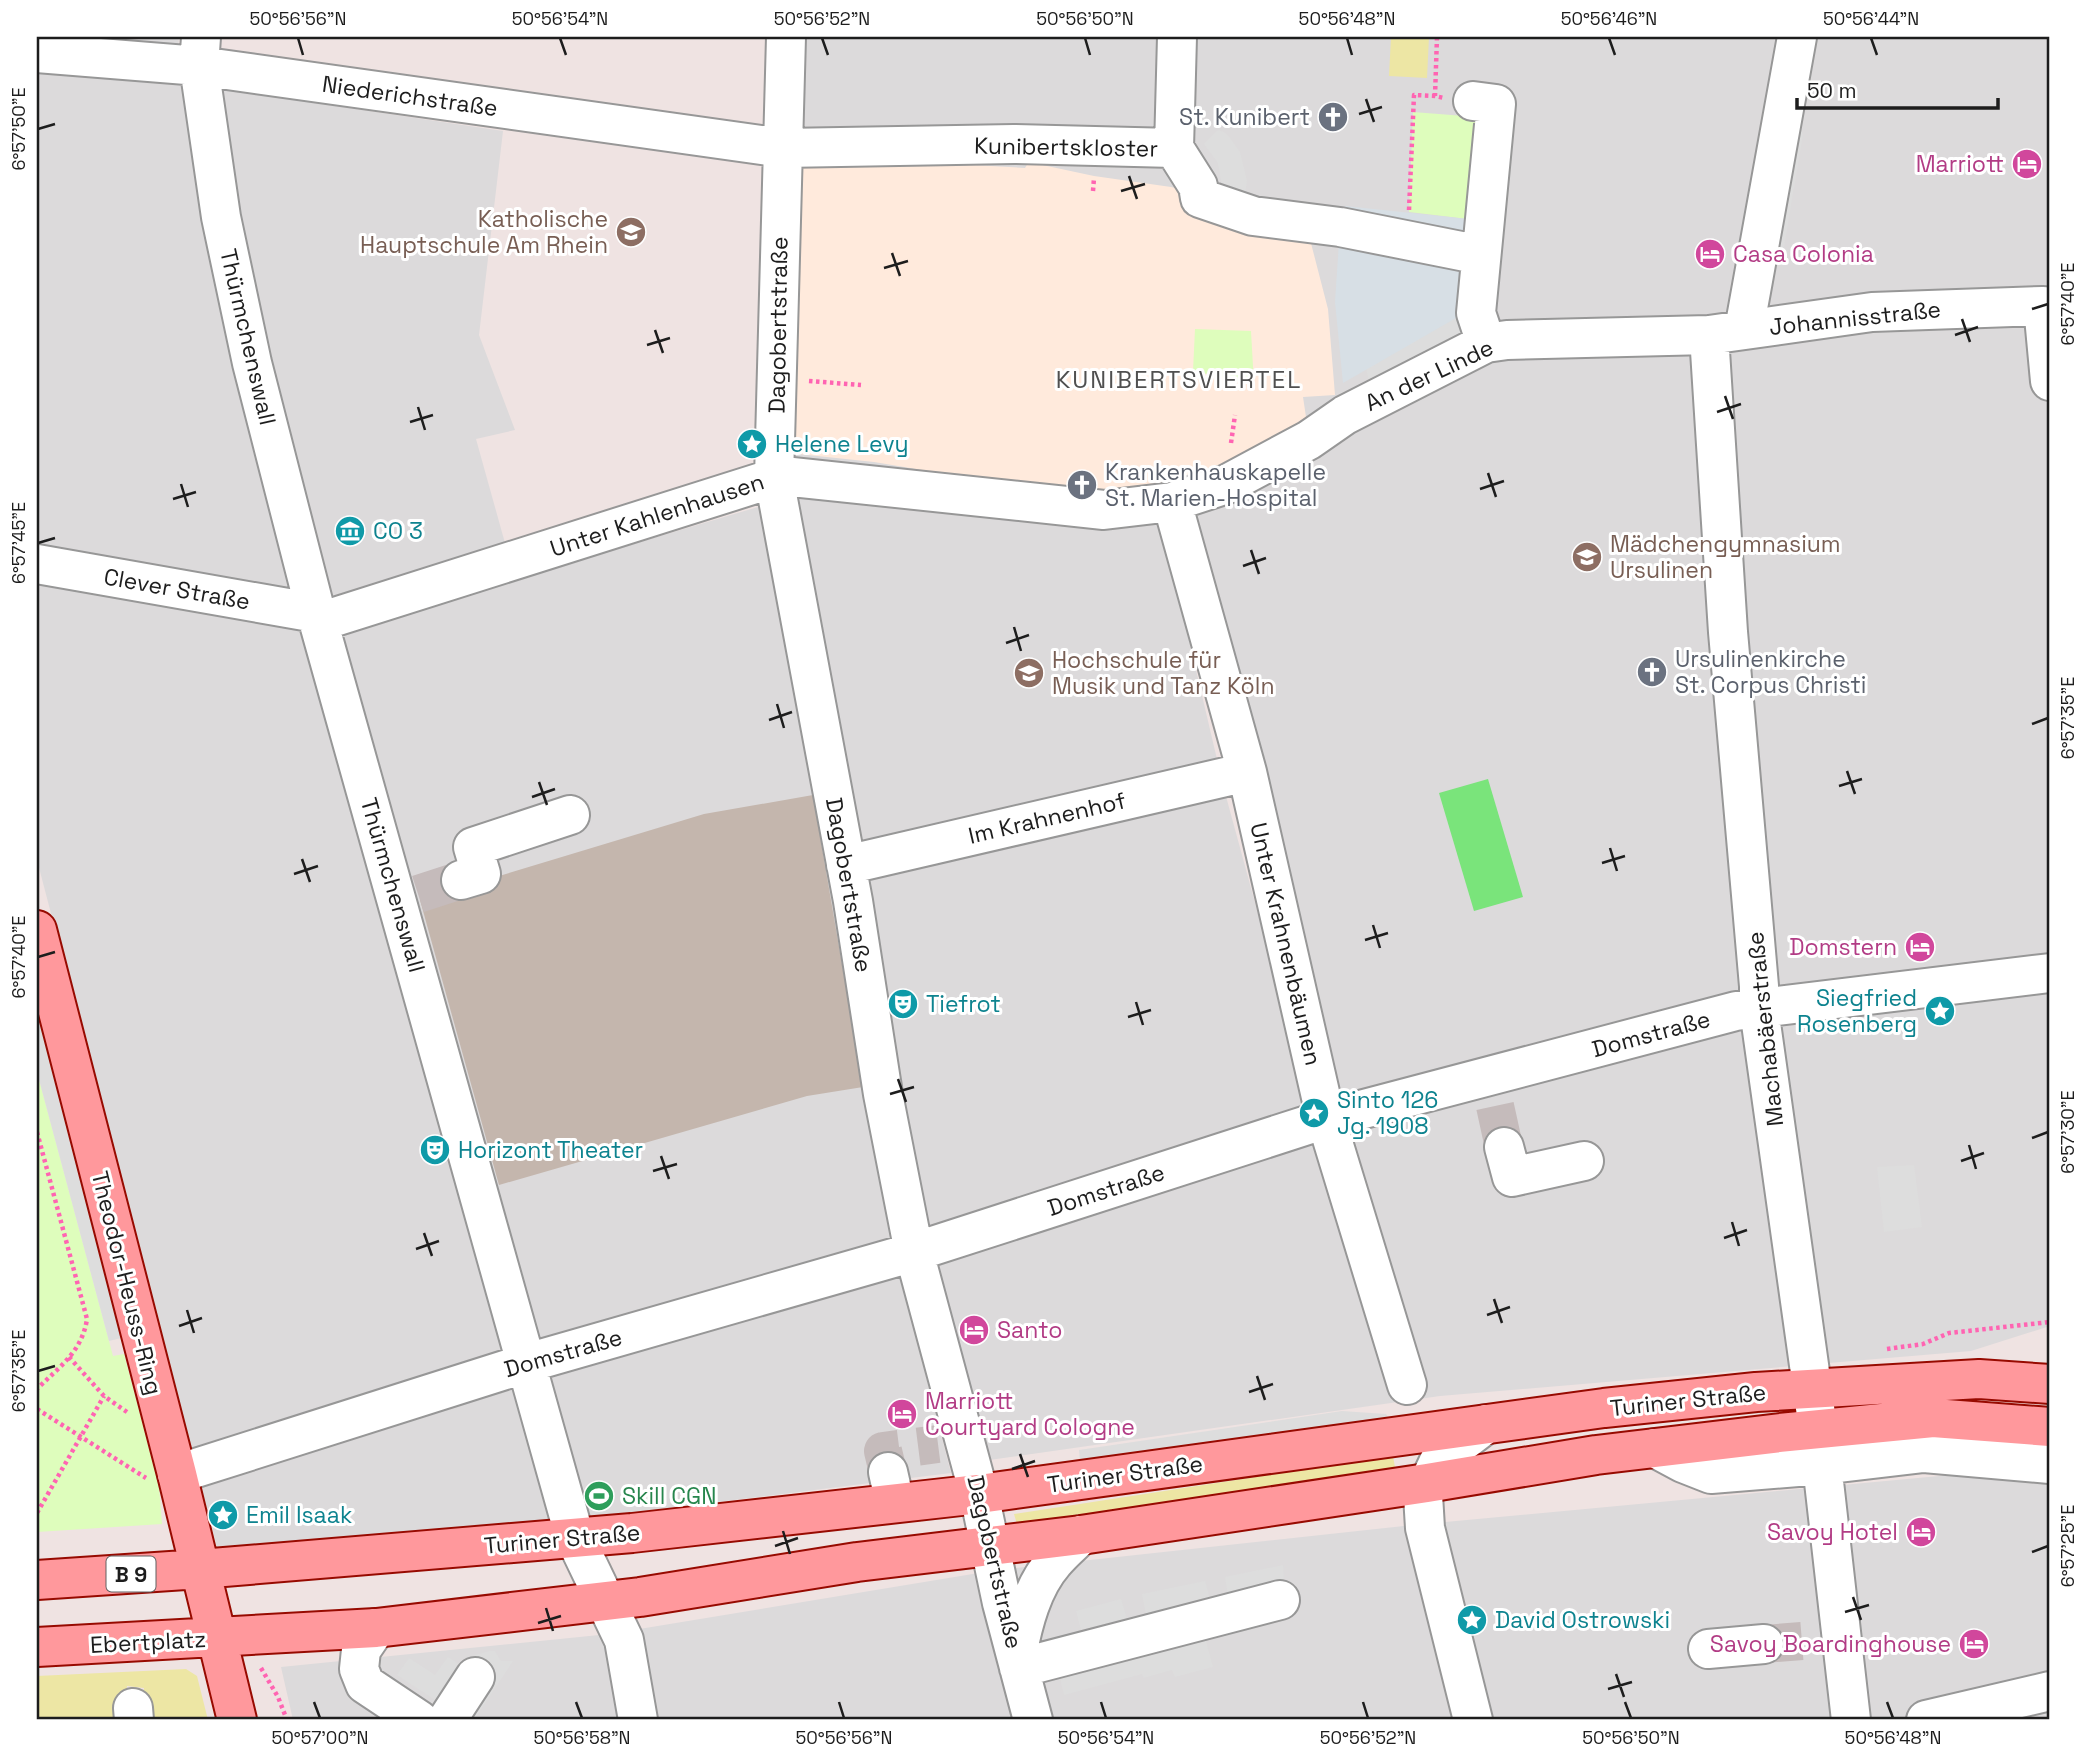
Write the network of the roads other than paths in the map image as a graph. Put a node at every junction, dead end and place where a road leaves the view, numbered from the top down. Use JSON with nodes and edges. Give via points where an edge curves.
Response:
{"nodes":[{"id":1,"x":786,"y":37,"type":"edge"},
{"id":2,"x":1177,"y":37,"type":"edge"},
{"id":3,"x":1797,"y":37,"type":"edge"},
{"id":4,"x":200,"y":51,"type":"edge"},
{"id":5,"x":37,"y":54,"type":"edge"},
{"id":6,"x":1473,"y":101,"type":"road end"},
{"id":7,"x":783,"y":148,"type":"junction"},
{"id":8,"x":1182,"y":161,"type":"junction"},
{"id":9,"x":1481,"y":255,"type":"junction"},
{"id":10,"x":2047,"y":306,"type":"edge"},
{"id":11,"x":1727,"y":333,"type":"junction"},
{"id":12,"x":1486,"y":343,"type":"junction"},
{"id":13,"x":2050,"y":378,"type":"edge"},
{"id":14,"x":774,"y":478,"type":"junction"},
{"id":15,"x":1172,"y":502,"type":"junction"},
{"id":16,"x":37,"y":564,"type":"edge"},
{"id":17,"x":318,"y":618,"type":"junction"},
{"id":18,"x":1247,"y":772,"type":"junction"},
{"id":19,"x":570,"y":815,"type":"dead end"},
{"id":20,"x":846,"y":865,"type":"junction"},
{"id":21,"x":461,"y":880,"type":"tunnel mouth"},
{"id":22,"x":37,"y":930,"type":"edge"},
{"id":23,"x":2050,"y":973,"type":"edge"},
{"id":24,"x":1759,"y":1009,"type":"junction"},
{"id":25,"x":1326,"y":1119,"type":"junction"},
{"id":26,"x":1504,"y":1147,"type":"tunnel mouth"},
{"id":27,"x":1584,"y":1161,"type":"dead end"},
{"id":28,"x":914,"y":1252,"type":"junction"},
{"id":29,"x":2050,"y":1362,"type":"edge"},
{"id":30,"x":527,"y":1363,"type":"junction"},
{"id":31,"x":1979,"y":1379,"type":"junction"},
{"id":32,"x":2050,"y":1384,"type":"edge"},
{"id":33,"x":1407,"y":1385,"type":"dead end"},
{"id":34,"x":1813,"y":1389,"type":"junction"},
{"id":35,"x":1486,"y":1424,"type":"junction"},
{"id":36,"x":2050,"y":1427,"type":"edge"},
{"id":37,"x":1820,"y":1447,"type":"junction"},
{"id":38,"x":2034,"y":1471,"type":"edge"},
{"id":39,"x":164,"y":1480,"type":"junction"},
{"id":40,"x":1427,"y":1483,"type":"junction"},
{"id":41,"x":979,"y":1494,"type":"junction"},
{"id":42,"x":1082,"y":1535,"type":"junction"},
{"id":43,"x":575,"y":1538,"type":"junction"},
{"id":44,"x":990,"y":1547,"type":"junction"},
{"id":45,"x":200,"y":1569,"type":"junction"},
{"id":46,"x":37,"y":1580,"type":"edge"},
{"id":47,"x":1280,"y":1600,"type":"dead end"},
{"id":48,"x":606,"y":1601,"type":"junction"},
{"id":49,"x":376,"y":1628,"type":"junction"},
{"id":50,"x":233,"y":1635,"type":"junction"},
{"id":51,"x":1764,"y":1644,"type":"tunnel mouth"},
{"id":52,"x":37,"y":1647,"type":"edge"},
{"id":53,"x":1708,"y":1649,"type":"dead end"},
{"id":54,"x":1018,"y":1662,"type":"junction"},
{"id":55,"x":475,"y":1677,"type":"dead end"},
{"id":56,"x":2050,"y":1691,"type":"edge"},
{"id":57,"x":237,"y":1720,"type":"edge"},
{"id":58,"x":419,"y":1720,"type":"edge"},
{"id":59,"x":447,"y":1720,"type":"edge"},
{"id":60,"x":638,"y":1720,"type":"edge"},
{"id":61,"x":1033,"y":1720,"type":"edge"},
{"id":62,"x":1473,"y":1720,"type":"edge"},
{"id":63,"x":1851,"y":1720,"type":"edge"},
{"id":64,"x":1926,"y":1720,"type":"edge"}],
"edges":[{"from":1,"to":7,"type":"street","name":"Dagobertstraße"},
{"from":2,"to":8,"type":"street"},
{"from":3,"to":11,"type":"street","name":"Machabäerstraße"},
{"from":4,"to":5,"type":"street","name":"Niederichstraße"},
{"from":4,"to":7,"type":"street","name":"Niederichstraße"},
{"from":4,"to":17,"type":"street","name":"Thürmchenswall","via":[[223,230]]},
{"from":6,"to":9,"type":"street","via":[[1496,104]]},
{"from":7,"to":8,"type":"street","name":"Kunibertskloster","via":[[1014,144]]},
{"from":7,"to":14,"type":"street","name":"Dagobertstraße"},
{"from":8,"to":9,"type":"street","name":"Kunibertskloster","via":[[1200,198],[1253,216]]},
{"from":9,"to":12,"type":"street","via":[[1476,313]]},
{"from":10,"to":11,"type":"street","name":"Johannisstraße","via":[[1872,312]]},
{"from":10,"to":13,"type":"street","name":"Johannisstraße"},
{"from":11,"to":12,"type":"street","name":"An der Linde"},
{"from":11,"to":24,"type":"street","name":"Machabäerstraße","via":[[1728,632]]},
{"from":12,"to":15,"type":"street","name":"An der Linde","via":[[1345,415],[1227,484]]},
{"from":14,"to":15,"type":"street","name":"Unter Kahlenhausen","via":[[1104,510]]},
{"from":14,"to":17,"type":"street","name":"Unter Kahlenhausen"},
{"from":14,"to":20,"type":"street","name":"Dagobertstraße"},
{"from":15,"to":18,"type":"street","name":"Unter Krahnenbäumen"},
{"from":16,"to":17,"type":"street","name":"Clever Straße"},
{"from":17,"to":30,"type":"street","name":"Thürmchenswall","via":[[407,897]]},
{"from":18,"to":20,"type":"street","name":"Im Krahnenhof","via":[[1046,810]]},
{"from":18,"to":25,"type":"street","name":"Unter Krahnenbäumen"},
{"from":19,"to":21,"type":"street","via":[[473,847],[481,874]]},
{"from":20,"to":28,"type":"street","name":"Dagobertstraße"},
{"from":22,"to":39,"type":"main road","name":"Theodor-Heuss-Ring","via":[[165,1429]]},
{"from":23,"to":24,"type":"street","name":"Domstraße"},
{"from":24,"to":25,"type":"street","name":"Domstraße","via":[[1736,1011],[1492,1092]]},
{"from":24,"to":34,"type":"street","name":"Machabäerstraße"},
{"from":25,"to":28,"type":"street","name":"Domstraße"},
{"from":25,"to":33,"type":"street","name":"Unter Krahnenbäumen"},
{"from":26,"to":27,"type":"street","via":[[1512,1177]]},
{"from":28,"to":30,"type":"street","name":"Domstraße"},
{"from":28,"to":41,"type":"street","name":"Dagobertstraße","via":[[936,1384],[952,1443]]},
{"from":29,"to":31,"type":"main road"},
{"from":30,"to":39,"type":"street","name":"Domstraße"},
{"from":30,"to":43,"type":"street","name":"Thürmchenswall"},
{"from":31,"to":32,"type":"main road","name":"Turiner Straße"},
{"from":31,"to":34,"type":"main road","name":"Turiner Straße"},
{"from":34,"to":35,"type":"main road","name":"Turiner Straße"},
{"from":34,"to":37,"type":"street","name":"Machabäerstraße"},
{"from":35,"to":40,"type":"street","via":[[1440,1459]]},
{"from":35,"to":41,"type":"main road","name":"Turiner Straße"},
{"from":36,"to":37,"type":"main road","name":"Turiner Straße","via":[[1933,1418]]},
{"from":37,"to":38,"type":"street","name":"Turiner Straße","via":[[1924,1453]]},
{"from":37,"to":40,"type":"main road","name":"Turiner Straße","via":[[1656,1448]]},
{"from":37,"to":63,"type":"street","name":"Machabäerstraße","via":[[1828,1639]]},
{"from":39,"to":45,"type":"main road","name":"Theodor-Heuss-Ring"},
{"from":40,"to":42,"type":"main road","name":"Turiner Straße"},
{"from":40,"to":62,"type":"street","via":[[1425,1528]]},
{"from":41,"to":43,"type":"main road","name":"Turiner Straße","via":[[892,1487]]},
{"from":41,"to":44,"type":"street","name":"Dagobertstraße"},
{"from":42,"to":44,"type":"main road","name":"Turiner Straße"},
{"from":42,"to":54,"type":"street","via":[[1051,1564],[1040,1585],[1024,1618]]},
{"from":43,"to":45,"type":"main road","name":"Turiner Straße"},
{"from":43,"to":48,"type":"street","name":"Thürmchenswall"},
{"from":44,"to":48,"type":"main road","name":"Turiner Straße","via":[[857,1562]]},
{"from":44,"to":54,"type":"street","name":"Dagobertstraße"},
{"from":45,"to":46,"type":"main road","number":"B 9"},
{"from":45,"to":50,"type":"main road","name":"Theodor-Heuss-Ring"},
{"from":47,"to":54,"type":"street"},
{"from":48,"to":49,"type":"main road","name":"Turiner Straße"},
{"from":48,"to":60,"type":"street","name":"Thürmchenswall","via":[[624,1640]]},
{"from":49,"to":50,"type":"main road","name":"Turiner Straße"},
{"from":49,"to":58,"type":"street","via":[[361,1650],[359,1669],[365,1684]]},
{"from":50,"to":52,"type":"main road","name":"Ebertplatz"},
{"from":50,"to":57,"type":"main road","name":"Ebertplatz"},
{"from":51,"to":53,"type":"street"},
{"from":54,"to":61,"type":"street","name":"Dagobertstraße"},
{"from":55,"to":59,"type":"street"},
{"from":56,"to":64,"type":"street"}]}
